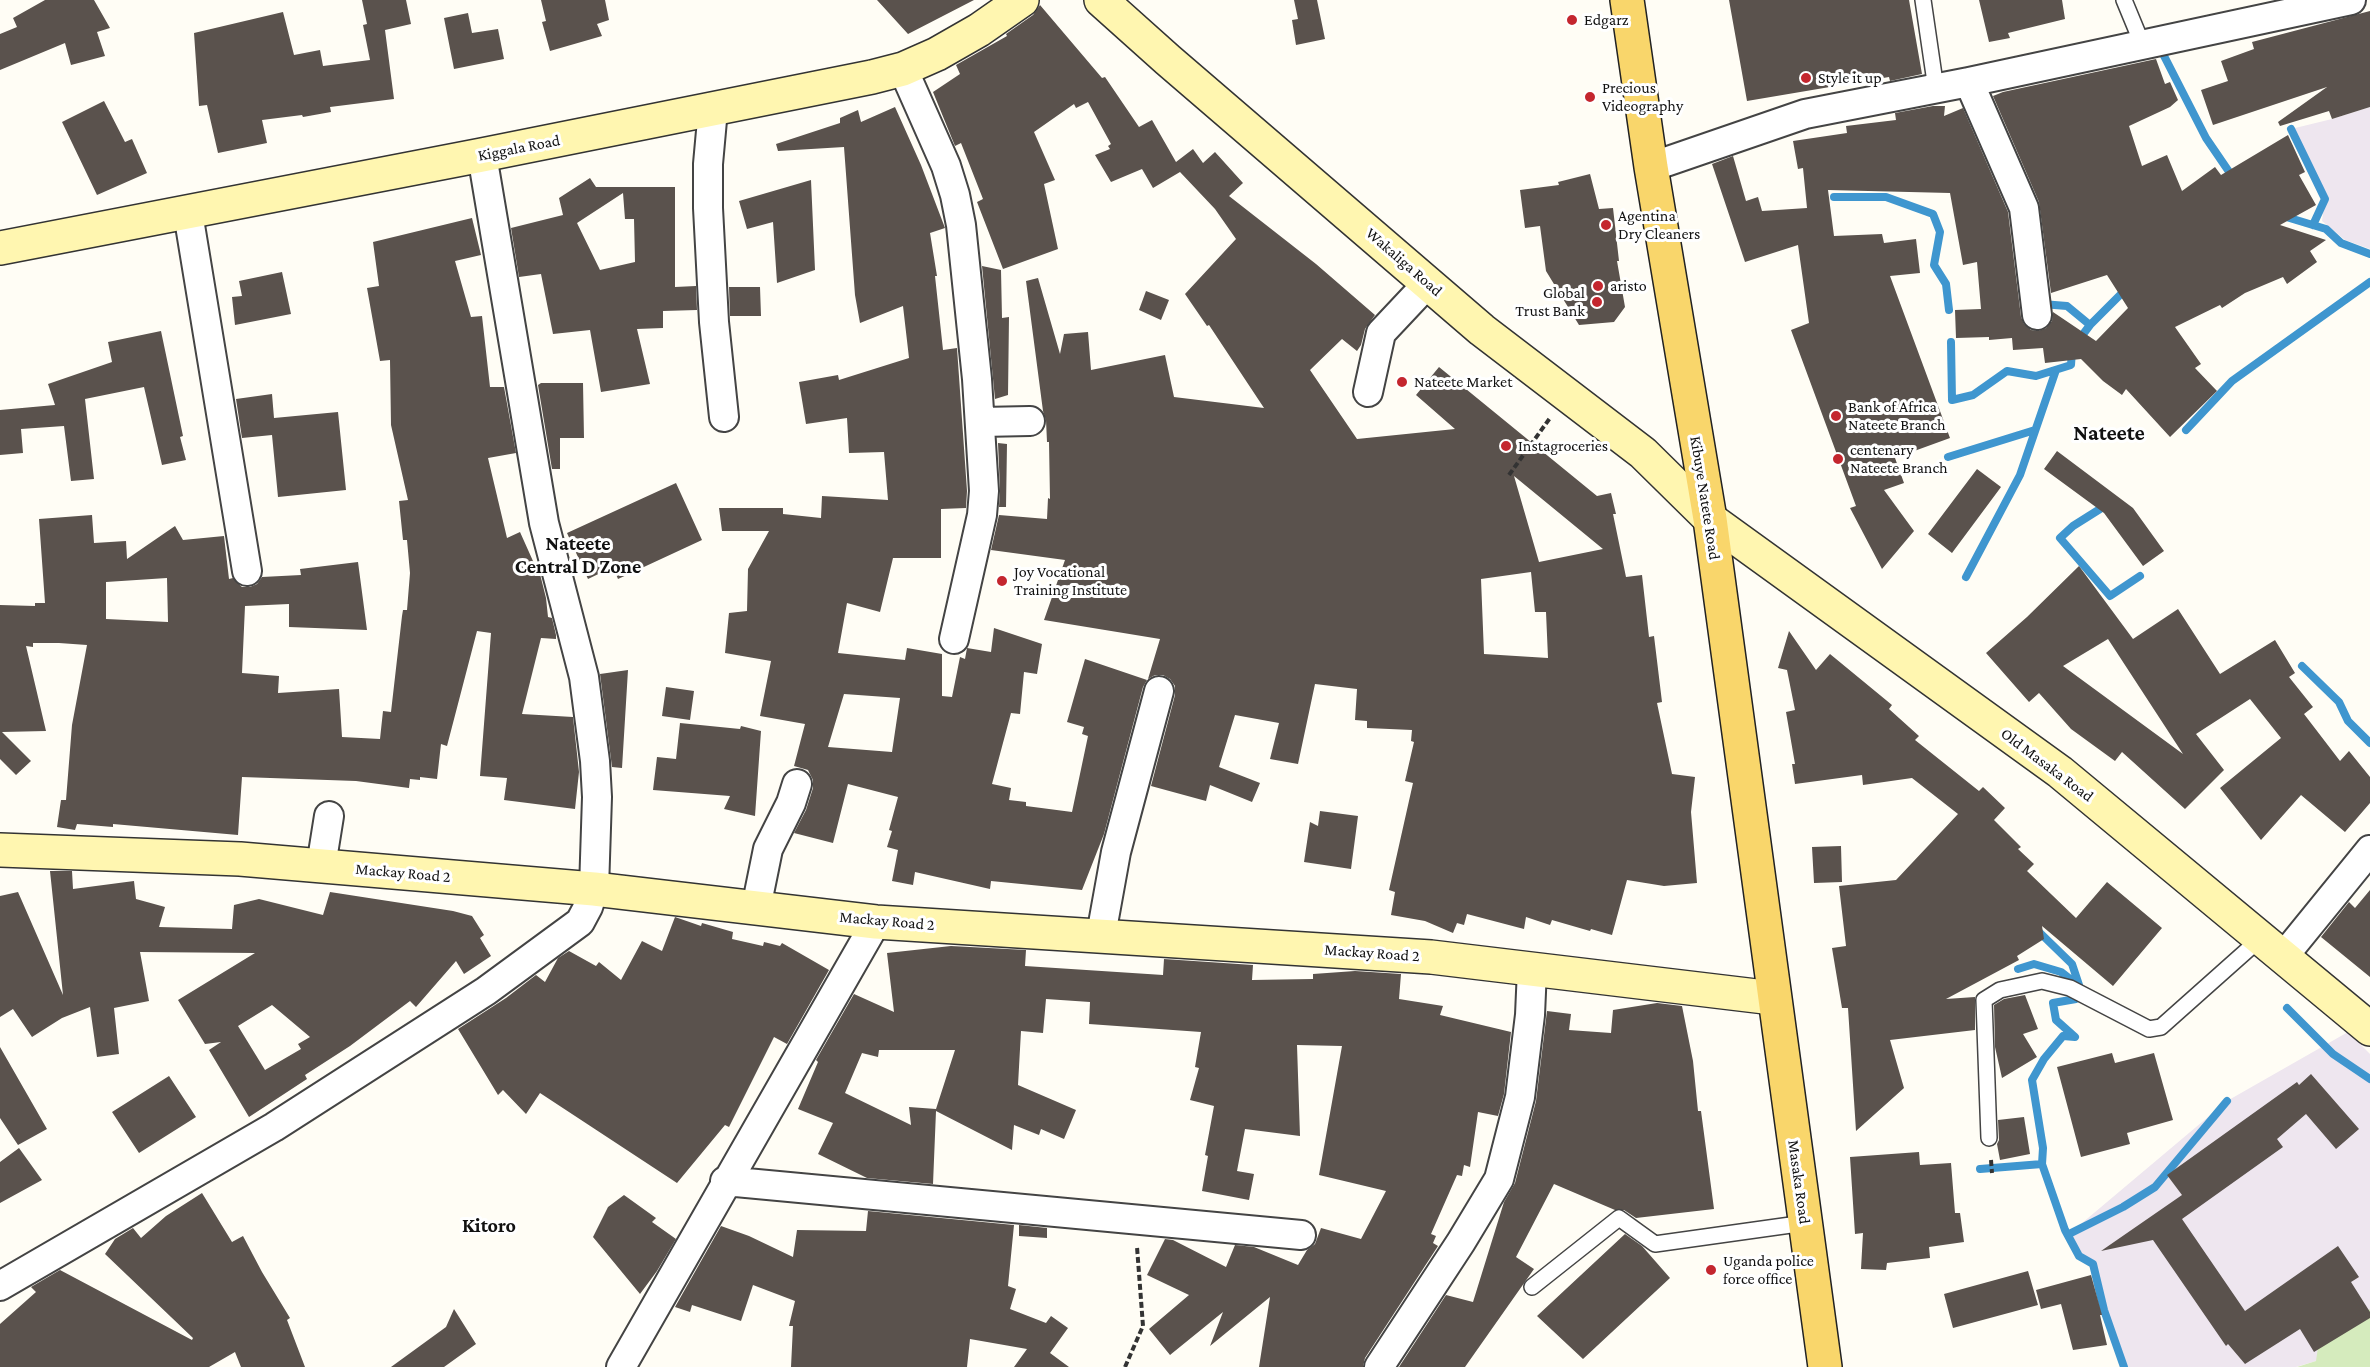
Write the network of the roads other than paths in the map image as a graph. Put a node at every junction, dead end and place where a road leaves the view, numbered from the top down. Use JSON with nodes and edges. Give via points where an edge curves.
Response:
{"nodes":[{"id":1,"x":1022,"y":0,"type":"edge"},
{"id":2,"x":1101,"y":0,"type":"edge"},
{"id":3,"x":1627,"y":0,"type":"edge"},
{"id":4,"x":1923,"y":0,"type":"edge"},
{"id":5,"x":2124,"y":0,"type":"edge"},
{"id":6,"x":2351,"y":0,"type":"edge"},
{"id":7,"x":2143,"y":46,"type":"junction"},
{"id":8,"x":903,"y":69,"type":"junction"},
{"id":9,"x":1969,"y":82,"type":"junction"},
{"id":10,"x":1936,"y":89,"type":"junction"},
{"id":11,"x":713,"y":109,"type":"junction"},
{"id":12,"x":482,"y":155,"type":"junction"},
{"id":13,"x":1651,"y":167,"type":"junction"},
{"id":14,"x":188,"y":213,"type":"junction"},
{"id":15,"x":0,"y":249,"type":"edge"},
{"id":16,"x":1428,"y":283,"type":"junction"},
{"id":17,"x":2037,"y":315,"type":"dead end"},
{"id":18,"x":1368,"y":392,"type":"dead end"},
{"id":19,"x":724,"y":417,"type":"dead end"},
{"id":20,"x":1030,"y":421,"type":"dead end"},
{"id":21,"x":981,"y":422,"type":"junction"},
{"id":22,"x":1710,"y":519,"type":"junction"},
{"id":23,"x":247,"y":571,"type":"dead end"},
{"id":24,"x":954,"y":639,"type":"dead end"},
{"id":25,"x":1159,"y":691,"type":"dead end"},
{"id":26,"x":797,"y":784,"type":"dead end"},
{"id":27,"x":329,"y":816,"type":"dead end"},
{"id":28,"x":0,"y":850,"type":"edge"},
{"id":29,"x":2370,"y":850,"type":"edge"},
{"id":30,"x":321,"y":866,"type":"junction"},
{"id":31,"x":594,"y":889,"type":"junction"},
{"id":32,"x":756,"y":908,"type":"junction"},
{"id":33,"x":876,"y":922,"type":"junction"},
{"id":34,"x":1101,"y":935,"type":"junction"},
{"id":35,"x":2272,"y":947,"type":"junction"},
{"id":36,"x":1532,"y":969,"type":"junction"},
{"id":37,"x":1773,"y":998,"type":"junction"},
{"id":38,"x":2370,"y":1029,"type":"edge"},
{"id":39,"x":1989,"y":1138,"type":"dead end"},
{"id":40,"x":725,"y":1181,"type":"junction"},
{"id":41,"x":1805,"y":1223,"type":"junction"},
{"id":42,"x":1301,"y":1235,"type":"dead end"},
{"id":43,"x":0,"y":1286,"type":"edge"},
{"id":44,"x":1532,"y":1287,"type":"dead end"},
{"id":45,"x":621,"y":1367,"type":"edge"},
{"id":46,"x":1379,"y":1367,"type":"edge"},
{"id":47,"x":1825,"y":1367,"type":"edge"}],
"edges":[{"from":1,"to":8,"type":"street","name":"Kiggala Road","via":[[979,30]]},
{"from":2,"to":16,"type":"street","name":"Wakaliga Road"},
{"from":3,"to":13,"type":"main road","name":"Kibuye Natete Road"},
{"from":4,"to":10,"type":"lane"},
{"from":5,"to":7,"type":"lane"},
{"from":6,"to":7,"type":"street"},
{"from":7,"to":9,"type":"street"},
{"from":8,"to":11,"type":"street","name":"Kiggala Road"},
{"from":8,"to":21,"type":"street","via":[[955,195]]},
{"from":9,"to":10,"type":"street"},
{"from":9,"to":17,"type":"street","via":[[2024,208]]},
{"from":10,"to":13,"type":"street","via":[[1805,114]]},
{"from":11,"to":12,"type":"street","name":"Kiggala Road"},
{"from":11,"to":19,"type":"street","via":[[708,208]]},
{"from":12,"to":14,"type":"street","name":"Kiggala Road"},
{"from":12,"to":31,"type":"street","via":[[544,523],[584,677],[597,797]]},
{"from":13,"to":22,"type":"main road","name":"Kibuye Natete Road"},
{"from":14,"to":15,"type":"street","name":"Kiggala Road"},
{"from":14,"to":23,"type":"street"},
{"from":16,"to":18,"type":"street","via":[[1381,333]]},
{"from":16,"to":22,"type":"street","name":"Wakaliga Road","via":[[1482,330],[1643,453]]},
{"from":20,"to":21,"type":"street"},
{"from":21,"to":24,"type":"street","via":[[982,515]]},
{"from":22,"to":35,"type":"street","name":"Old Masaka Road","via":[[2060,772]]},
{"from":22,"to":37,"type":"main road","name":"Kibuye Natete Road"},
{"from":25,"to":34,"type":"street","via":[[1116,852]]},
{"from":26,"to":32,"type":"street","via":[[768,849]]},
{"from":27,"to":30,"type":"street"},
{"from":28,"to":30,"type":"street","name":"Mackay Road 2","via":[[228,858]]},
{"from":29,"to":35,"type":"street"},
{"from":30,"to":31,"type":"street","name":"Mackay Road 2"},
{"from":31,"to":32,"type":"street","name":"Mackay Road 2"},
{"from":31,"to":43,"type":"street","via":[[580,922],[486,991],[274,1127]]},
{"from":32,"to":33,"type":"street","name":"Mackay Road 2"},
{"from":33,"to":34,"type":"street","name":"Mackay Road 2"},
{"from":33,"to":40,"type":"street"},
{"from":34,"to":36,"type":"street","name":"Mackay Road 2","via":[[1431,957]]},
{"from":35,"to":38,"type":"street","name":"Old Masaka Road"},
{"from":35,"to":39,"type":"lane","via":[[2161,1027],[2149,1029],[2070,988],[2042,981],[2000,990],[1984,1000]]},
{"from":36,"to":37,"type":"street","name":"Mackay Road 2"},
{"from":36,"to":46,"type":"street","via":[[1520,1097],[1499,1179]]},
{"from":37,"to":41,"type":"main road","name":"Masaka Road"},
{"from":40,"to":42,"type":"street"},
{"from":40,"to":45,"type":"street"},
{"from":41,"to":44,"type":"lane","via":[[1655,1244],[1619,1218]]},
{"from":41,"to":47,"type":"main road","name":"Masaka Road"}]}
